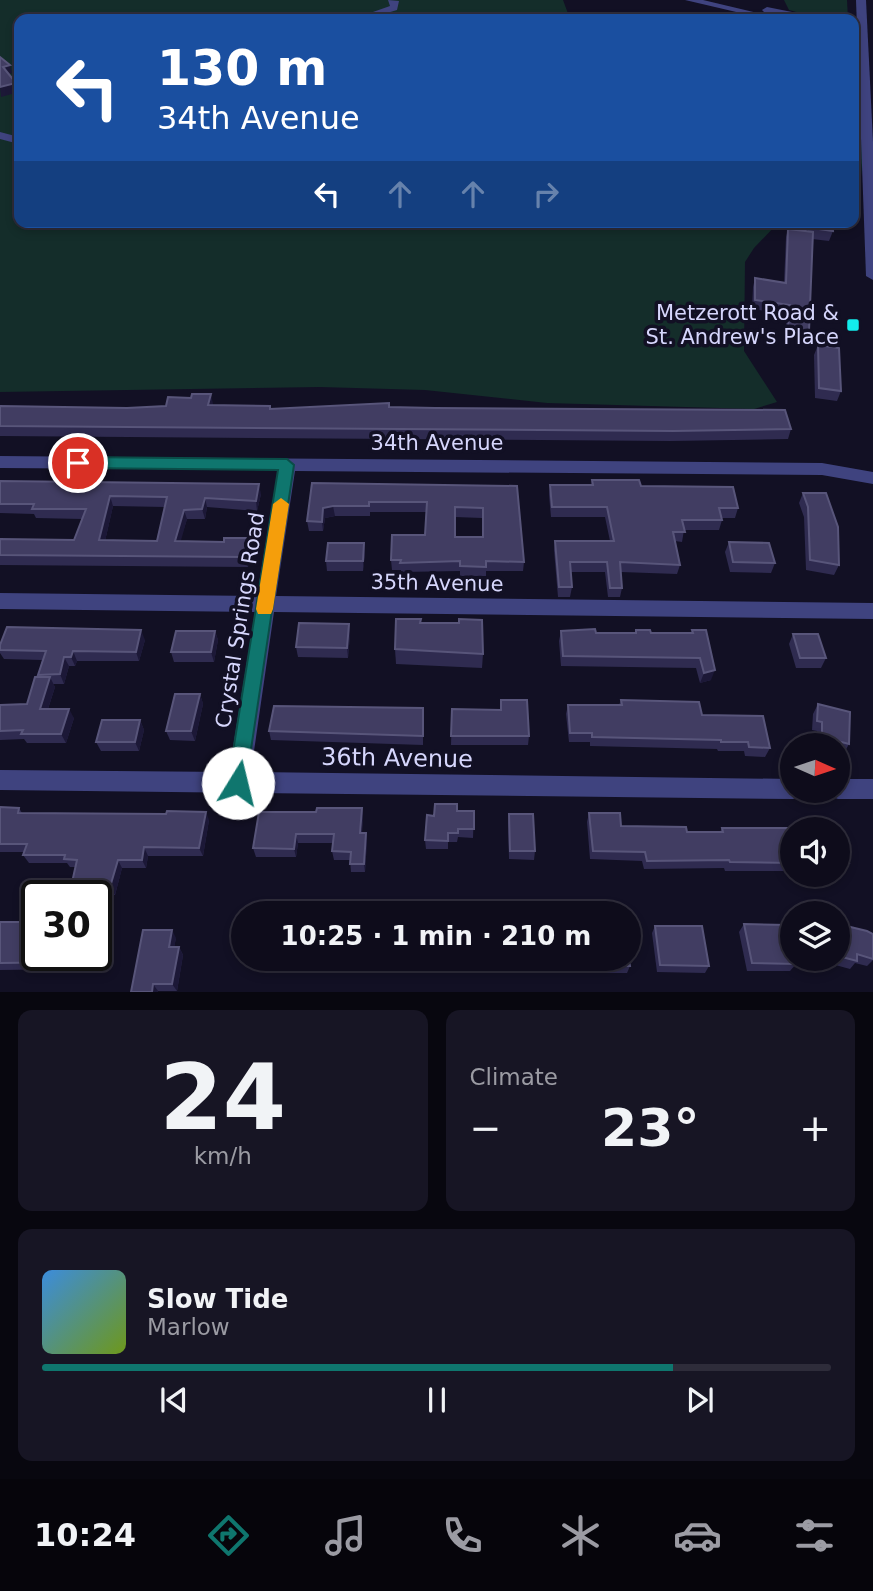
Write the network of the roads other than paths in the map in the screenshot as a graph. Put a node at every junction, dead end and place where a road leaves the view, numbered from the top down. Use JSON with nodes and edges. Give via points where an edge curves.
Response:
{"nodes":[{"id":1,"x":393,"y":0,"type":"edge"},
{"id":2,"x":690,"y":0,"type":"edge"},
{"id":3,"x":741,"y":0,"type":"edge"},
{"id":4,"x":861,"y":0,"type":"edge"},
{"id":5,"x":374,"y":14,"type":"edge"},
{"id":6,"x":755,"y":14,"type":"edge"},
{"id":7,"x":788,"y":14,"type":"edge"},
{"id":8,"x":859,"y":32,"type":"edge"},
{"id":9,"x":870,"y":66,"type":"edge"},
{"id":10,"x":873,"y":276,"type":"edge"},
{"id":11,"x":0,"y":462,"type":"edge"},
{"id":12,"x":287,"y":465,"type":"junction"},
{"id":13,"x":873,"y":478,"type":"edge"},
{"id":14,"x":0,"y":601,"type":"edge"},
{"id":15,"x":265,"y":604,"type":"junction"},
{"id":16,"x":873,"y":611,"type":"edge"},
{"id":17,"x":0,"y":780,"type":"edge"},
{"id":18,"x":238,"y":783,"type":"junction"},
{"id":19,"x":780,"y":789,"type":"edge"},
{"id":20,"x":850,"y":789,"type":"edge"},
{"id":21,"x":873,"y":789,"type":"edge"}],
"edges":[{"from":1,"to":5,"type":"street","via":[[394,8]]},
{"from":2,"to":6,"type":"street"},
{"from":3,"to":7,"type":"street"},
{"from":4,"to":8,"type":"street"},
{"from":8,"to":9,"type":"street"},
{"from":9,"to":10,"type":"street"},
{"from":11,"to":12,"type":"street","name":"34th Avenue"},
{"from":12,"to":13,"type":"street","name":"34th Avenue","via":[[822,470]]},
{"from":12,"to":15,"type":"street","name":"Crystal Springs Road"},
{"from":14,"to":15,"type":"street","name":"35th Avenue"},
{"from":15,"to":16,"type":"street","name":"35th Avenue"},
{"from":15,"to":18,"type":"street","name":"Crystal Springs Road"},
{"from":17,"to":18,"type":"street","name":"36th Avenue"},
{"from":18,"to":19,"type":"street","name":"36th Avenue"},
{"from":20,"to":21,"type":"street"}]}
